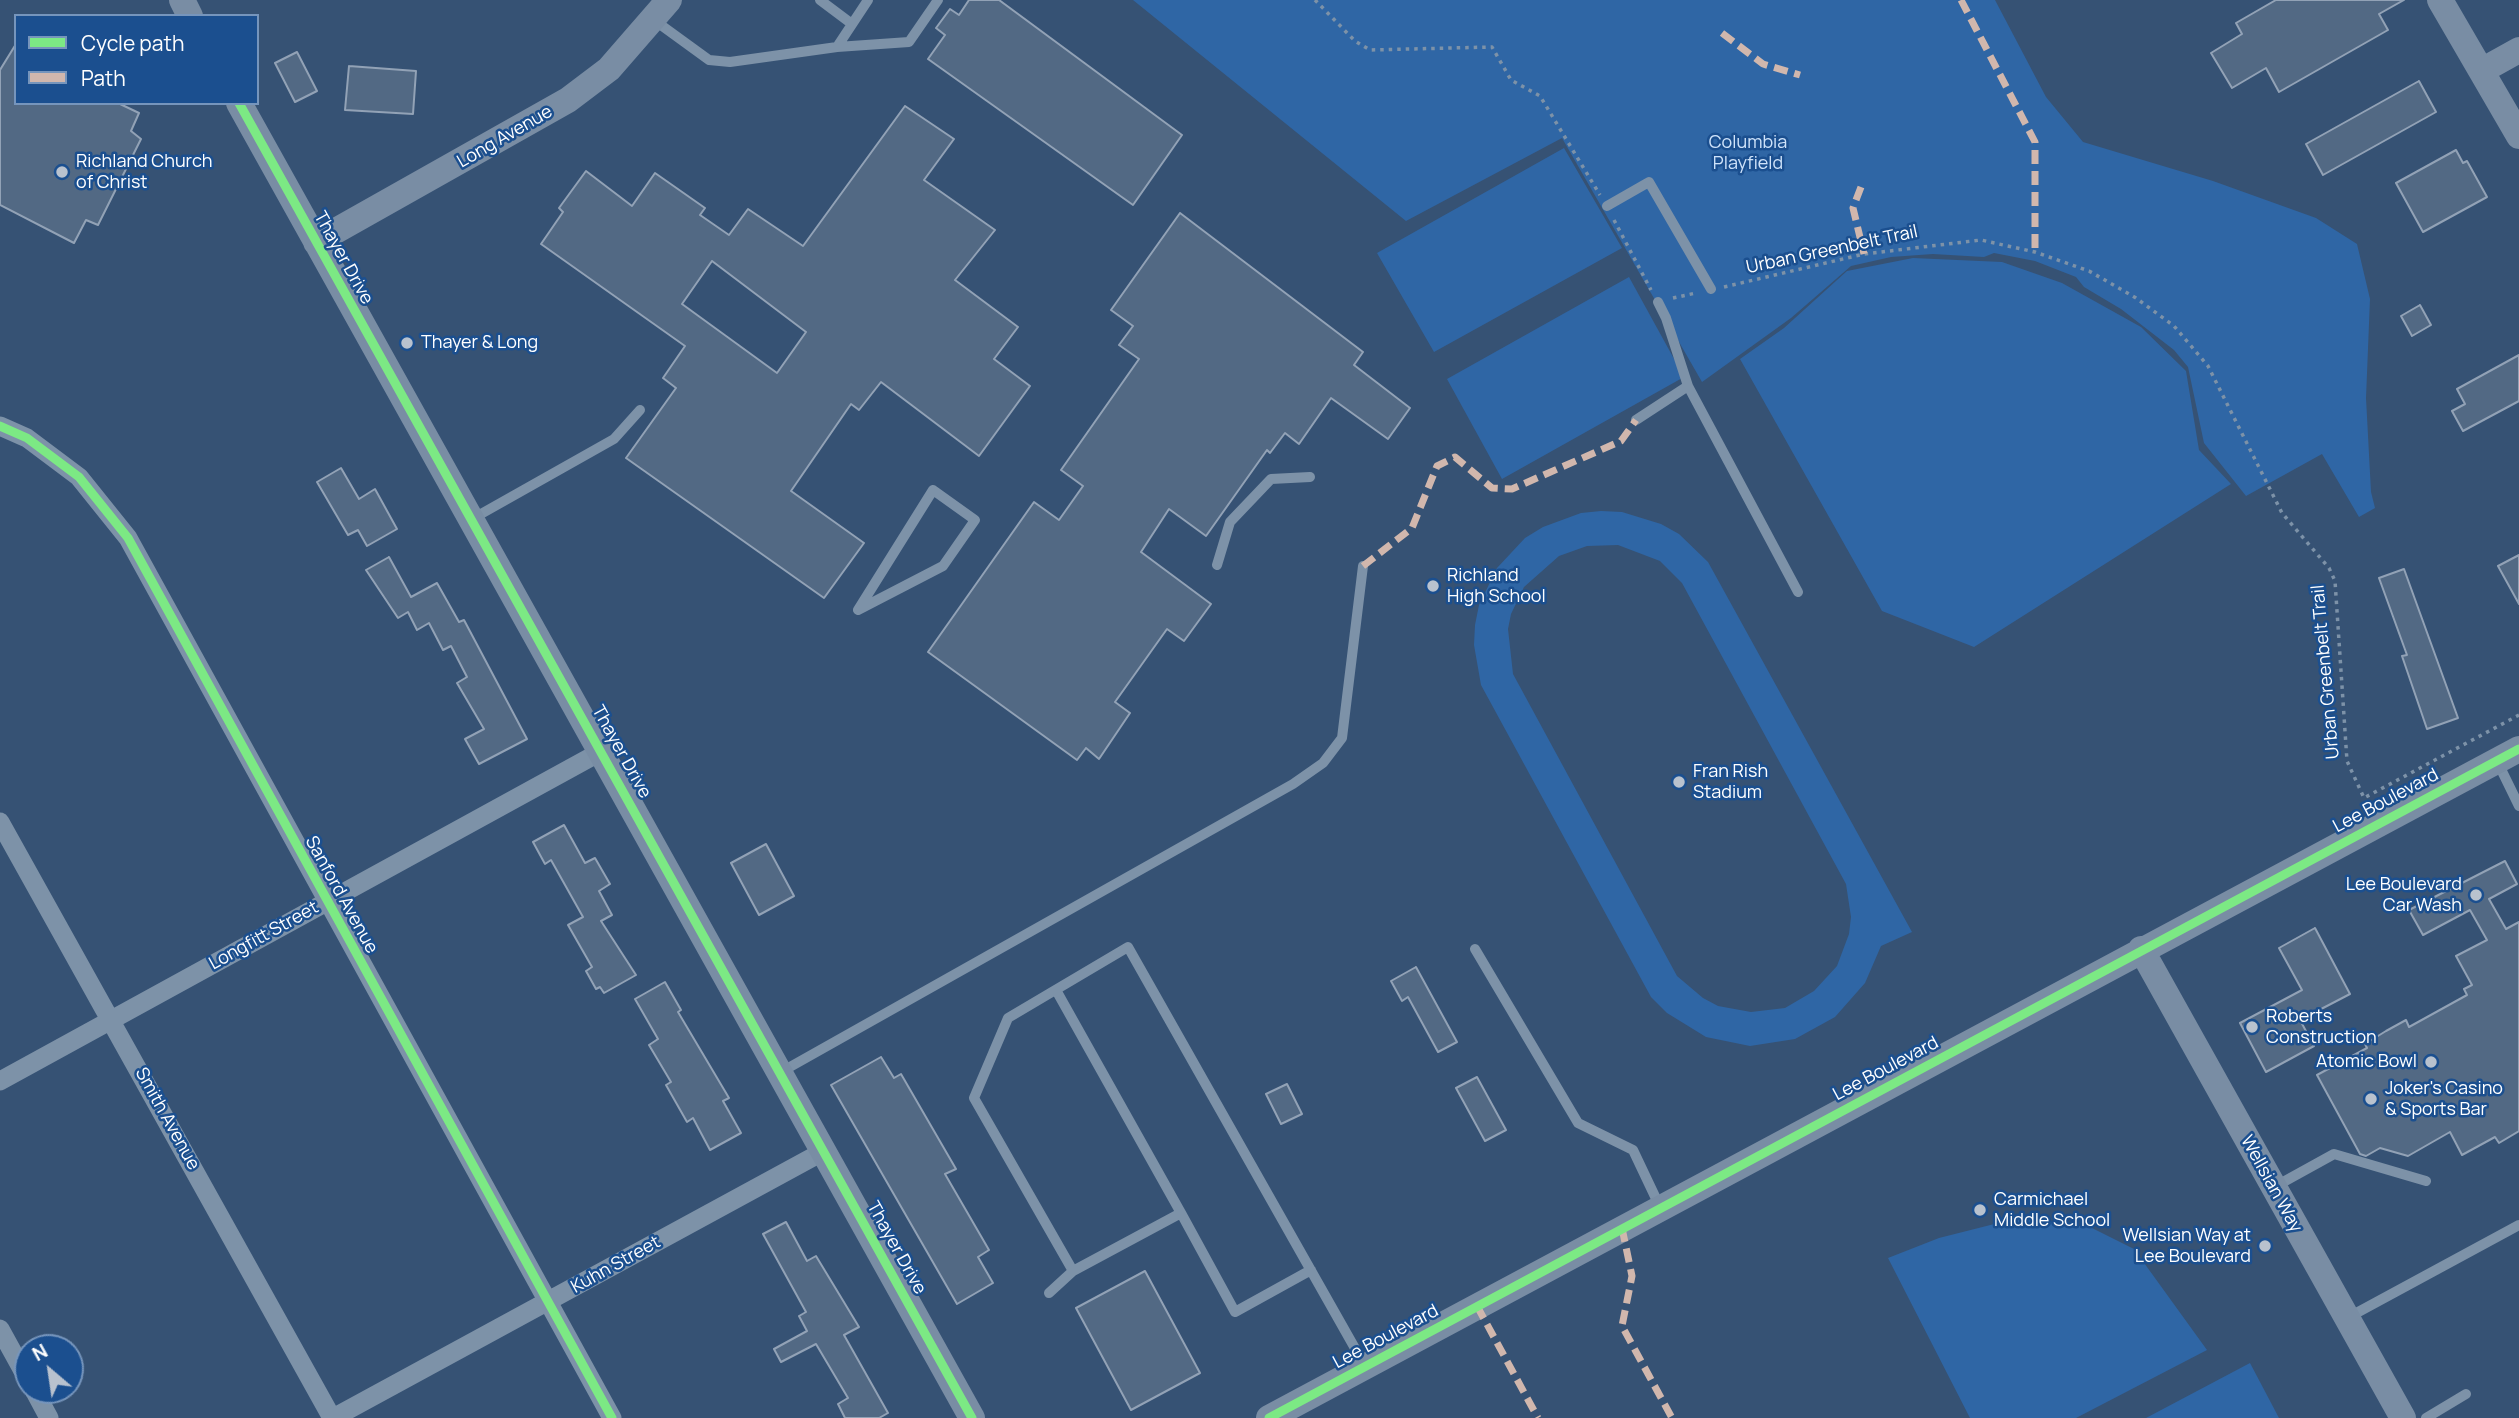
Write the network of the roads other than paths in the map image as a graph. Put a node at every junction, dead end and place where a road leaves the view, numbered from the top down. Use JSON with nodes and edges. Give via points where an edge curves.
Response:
{"nodes":[{"id":1,"x":820,"y":0,"type":"edge"},
{"id":2,"x":868,"y":0,"type":"edge"},
{"id":3,"x":938,"y":0,"type":"edge"},
{"id":4,"x":2440,"y":0,"type":"edge"},
{"id":5,"x":661,"y":10,"type":"edge"},
{"id":6,"x":852,"y":24,"type":"junction"},
{"id":7,"x":837,"y":47,"type":"junction"},
{"id":8,"x":2519,"y":50,"type":"edge"},
{"id":9,"x":2483,"y":70,"type":"junction"},
{"id":10,"x":240,"y":105,"type":"edge"},
{"id":11,"x":2519,"y":136,"type":"edge"},
{"id":12,"x":1607,"y":206,"type":"road end"},
{"id":13,"x":316,"y":242,"type":"junction"},
{"id":14,"x":1711,"y":289,"type":"road end"},
{"id":15,"x":1658,"y":302,"type":"road end"},
{"id":16,"x":1688,"y":386,"type":"junction"},
{"id":17,"x":640,"y":410,"type":"dead end"},
{"id":18,"x":1636,"y":421,"type":"dead end"},
{"id":19,"x":0,"y":426,"type":"edge"},
{"id":20,"x":1310,"y":478,"type":"dead end"},
{"id":21,"x":472,"y":519,"type":"junction"},
{"id":22,"x":1217,"y":565,"type":"dead end"},
{"id":23,"x":1363,"y":566,"type":"dead end"},
{"id":24,"x":1798,"y":592,"type":"dead end"},
{"id":25,"x":858,"y":610,"type":"joint"},
{"id":26,"x":602,"y":751,"type":"junction"},
{"id":27,"x":2508,"y":755,"type":"edge"},
{"id":28,"x":2519,"y":806,"type":"edge"},
{"id":29,"x":0,"y":822,"type":"edge"},
{"id":30,"x":326,"y":901,"type":"junction"},
{"id":31,"x":1475,"y":949,"type":"dead end"},
{"id":32,"x":2141,"y":949,"type":"junction"},
{"id":33,"x":1056,"y":990,"type":"junction"},
{"id":34,"x":112,"y":1020,"type":"junction"},
{"id":35,"x":780,"y":1072,"type":"junction"},
{"id":36,"x":0,"y":1081,"type":"edge"},
{"id":37,"x":824,"y":1151,"type":"junction"},
{"id":38,"x":2426,"y":1181,"type":"dead end"},
{"id":39,"x":2273,"y":1188,"type":"junction"},
{"id":40,"x":1660,"y":1208,"type":"junction"},
{"id":41,"x":1181,"y":1213,"type":"junction"},
{"id":42,"x":2519,"y":1225,"type":"edge"},
{"id":43,"x":1311,"y":1270,"type":"junction"},
{"id":44,"x":1073,"y":1271,"type":"junction"},
{"id":45,"x":1049,"y":1293,"type":"dead end"},
{"id":46,"x":548,"y":1303,"type":"junction"},
{"id":47,"x":2346,"y":1319,"type":"junction"},
{"id":48,"x":0,"y":1329,"type":"edge"},
{"id":49,"x":14,"y":1354,"type":"edge"},
{"id":50,"x":1365,"y":1366,"type":"junction"},
{"id":51,"x":2466,"y":1394,"type":"dead end"},
{"id":52,"x":333,"y":1418,"type":"edge"},
{"id":53,"x":612,"y":1418,"type":"edge"},
{"id":54,"x":972,"y":1418,"type":"edge"},
{"id":55,"x":1269,"y":1418,"type":"edge"},
{"id":56,"x":2403,"y":1418,"type":"edge"},
{"id":57,"x":2426,"y":1418,"type":"edge"}],
"edges":[{"from":1,"to":6,"type":"lane"},
{"from":2,"to":6,"type":"lane"},
{"from":3,"to":7,"type":"lane","via":[[909,42]]},
{"from":4,"to":9,"type":"street"},
{"from":5,"to":7,"type":"lane","via":[[709,60],[720,63]]},
{"from":5,"to":13,"type":"street","name":"Long Avenue","via":[[609,69],[568,100]]},
{"from":6,"to":7,"type":"lane"},
{"from":8,"to":9,"type":"street"},
{"from":9,"to":11,"type":"street"},
{"from":10,"to":13,"type":"street","name":"Thayer Drive"},
{"from":12,"to":14,"type":"lane","via":[[1649,182]]},
{"from":13,"to":21,"type":"street","name":"Thayer Drive"},
{"from":15,"to":16,"type":"lane"},
{"from":16,"to":18,"type":"lane"},
{"from":16,"to":24,"type":"lane"},
{"from":17,"to":21,"type":"lane","via":[[614,439]]},
{"from":19,"to":30,"type":"street","name":"Sanford Avenue","via":[[27,438],[79,477],[128,538]]},
{"from":20,"to":22,"type":"lane","via":[[1271,479],[1230,522]]},
{"from":21,"to":26,"type":"street","name":"Thayer Drive"},
{"from":23,"to":35,"type":"lane","via":[[1342,738],[1323,763]]},
{"from":25,"to":25,"type":"lane","via":[[933,490],[975,520],[943,566]]},
{"from":26,"to":30,"type":"street","name":"Longfitt Street"},
{"from":26,"to":35,"type":"street","name":"Thayer Drive"},
{"from":27,"to":28,"type":"lane"},
{"from":27,"to":32,"type":"street","name":"Lee Boulevard"},
{"from":29,"to":34,"type":"street","name":"Smith Avenue"},
{"from":30,"to":34,"type":"street","name":"Longfitt Street"},
{"from":30,"to":46,"type":"street","name":"Sanford Avenue"},
{"from":31,"to":40,"type":"lane","via":[[1578,1123],[1633,1150]]},
{"from":32,"to":39,"type":"street","name":"Wellsian Way"},
{"from":32,"to":40,"type":"street","name":"Lee Boulevard"},
{"from":33,"to":41,"type":"lane"},
{"from":33,"to":43,"type":"lane","via":[[1128,947]]},
{"from":33,"to":44,"type":"lane","via":[[1009,1018],[974,1098]]},
{"from":34,"to":36,"type":"street","name":"Longfitt Street"},
{"from":34,"to":52,"type":"street","name":"Smith Avenue"},
{"from":35,"to":37,"type":"street","name":"Thayer Drive"},
{"from":37,"to":46,"type":"street","name":"Kuhn Street"},
{"from":37,"to":54,"type":"street","name":"Thayer Drive"},
{"from":38,"to":39,"type":"lane","via":[[2333,1154]]},
{"from":39,"to":47,"type":"street","name":"Wellsian Way"},
{"from":40,"to":50,"type":"street","name":"Lee Boulevard"},
{"from":41,"to":43,"type":"lane","via":[[1235,1312]]},
{"from":41,"to":44,"type":"lane"},
{"from":42,"to":47,"type":"lane"},
{"from":43,"to":50,"type":"lane"},
{"from":44,"to":45,"type":"lane"},
{"from":46,"to":52,"type":"street","name":"Kuhn Street"},
{"from":46,"to":53,"type":"street","name":"Sanford Avenue"},
{"from":47,"to":56,"type":"street","name":"Wellsian Way"},
{"from":48,"to":49,"type":"street"},
{"from":50,"to":55,"type":"street","name":"Lee Boulevard"},
{"from":51,"to":57,"type":"lane"}]}
